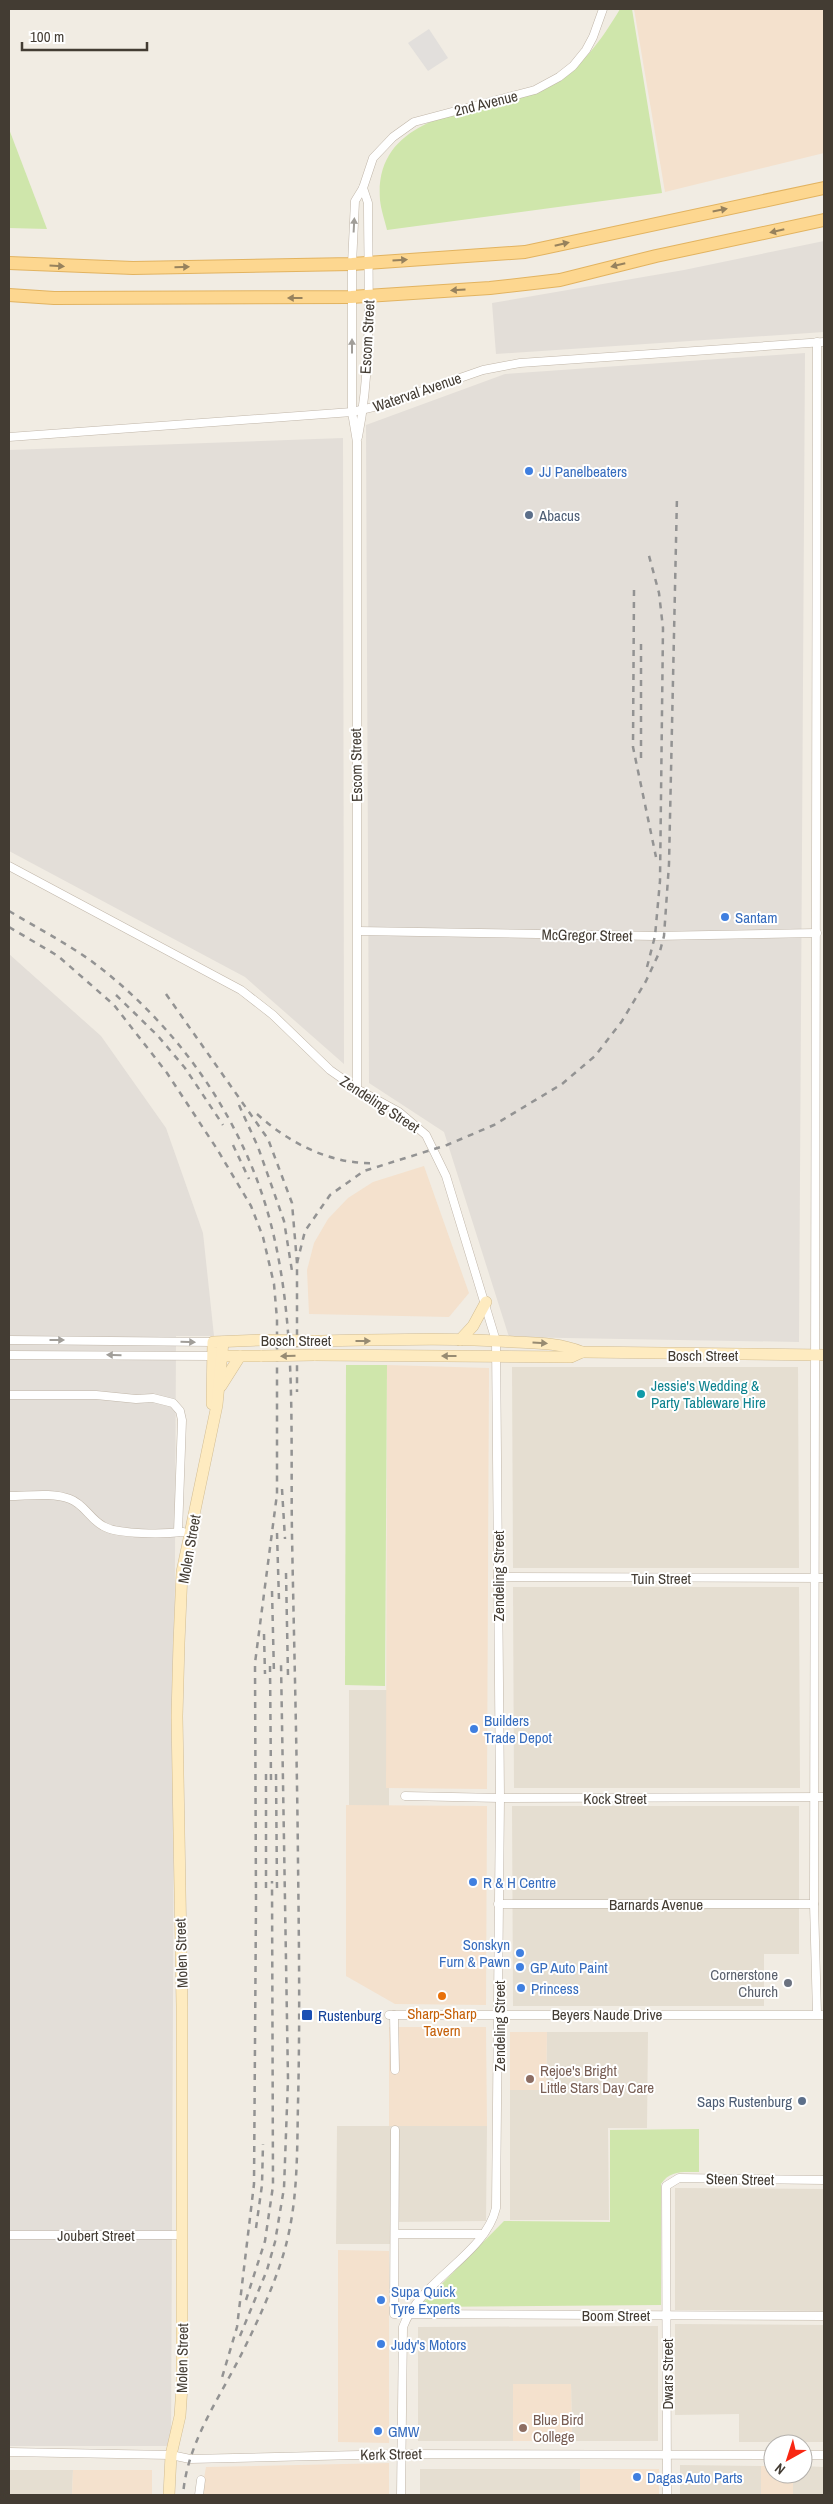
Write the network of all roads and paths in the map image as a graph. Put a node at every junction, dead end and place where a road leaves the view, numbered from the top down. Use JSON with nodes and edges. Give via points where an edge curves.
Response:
{"nodes":[{"id":1,"x":602,"y":9,"type":"edge"},
{"id":2,"x":363,"y":188,"type":"junction"},
{"id":3,"x":824,"y":188,"type":"edge"},
{"id":4,"x":824,"y":220,"type":"edge"},
{"id":5,"x":368,"y":262,"type":"junction"},
{"id":6,"x":9,"y":263,"type":"edge"},
{"id":7,"x":352,"y":264,"type":"junction"},
{"id":8,"x":9,"y":295,"type":"edge"},
{"id":9,"x":369,"y":296,"type":"junction"},
{"id":10,"x":352,"y":297,"type":"junction"},
{"id":11,"x":821,"y":342,"type":"edge"},
{"id":12,"x":363,"y":410,"type":"junction"},
{"id":13,"x":352,"y":412,"type":"junction"},
{"id":14,"x":9,"y":437,"type":"edge"},
{"id":15,"x":357,"y":442,"type":"junction"},
{"id":16,"x":9,"y":866,"type":"edge"},
{"id":17,"x":358,"y":931,"type":"junction"},
{"id":18,"x":817,"y":934,"type":"junction"},
{"id":19,"x":821,"y":956,"type":"edge"},
{"id":20,"x":358,"y":1089,"type":"junction"},
{"id":21,"x":486,"y":1302,"type":"junction"},
{"id":22,"x":9,"y":1340,"type":"edge"},
{"id":23,"x":460,"y":1340,"type":"junction"},
{"id":24,"x":496,"y":1340,"type":"junction"},
{"id":25,"x":218,"y":1342,"type":"junction"},
{"id":26,"x":582,"y":1352,"type":"junction"},
{"id":27,"x":9,"y":1355,"type":"edge"},
{"id":28,"x":819,"y":1355,"type":"edge"},
{"id":29,"x":217,"y":1356,"type":"junction"},
{"id":30,"x":240,"y":1356,"type":"junction"},
{"id":31,"x":498,"y":1356,"type":"junction"},
{"id":32,"x":219,"y":1389,"type":"junction"},
{"id":33,"x":9,"y":1395,"type":"edge"},
{"id":34,"x":214,"y":1413,"type":"junction"},
{"id":35,"x":9,"y":1496,"type":"edge"},
{"id":36,"x":192,"y":1530,"type":"junction"},
{"id":37,"x":178,"y":1532,"type":"junction"},
{"id":38,"x":498,"y":1577,"type":"junction"},
{"id":39,"x":820,"y":1578,"type":"edge"},
{"id":40,"x":405,"y":1796,"type":"dead end"},
{"id":41,"x":815,"y":1797,"type":"junction"},
{"id":42,"x":824,"y":1797,"type":"edge"},
{"id":43,"x":500,"y":1798,"type":"junction"},
{"id":44,"x":498,"y":1904,"type":"junction"},
{"id":45,"x":814,"y":1904,"type":"junction"},
{"id":46,"x":499,"y":2014,"type":"junction"},
{"id":47,"x":820,"y":2014,"type":"edge"},
{"id":48,"x":395,"y":2070,"type":"dead end"},
{"id":49,"x":395,"y":2130,"type":"dead end"},
{"id":50,"x":824,"y":2180,"type":"edge"},
{"id":51,"x":666,"y":2192,"type":"joint"},
{"id":52,"x":395,"y":2234,"type":"junction"},
{"id":53,"x":483,"y":2234,"type":"junction"},
{"id":54,"x":9,"y":2235,"type":"edge"},
{"id":55,"x":182,"y":2235,"type":"junction"},
{"id":56,"x":408,"y":2314,"type":"junction"},
{"id":57,"x":666,"y":2315,"type":"junction"},
{"id":58,"x":824,"y":2316,"type":"edge"},
{"id":59,"x":9,"y":2452,"type":"edge"},
{"id":60,"x":401,"y":2454,"type":"junction"},
{"id":61,"x":667,"y":2454,"type":"junction"},
{"id":62,"x":171,"y":2455,"type":"junction"},
{"id":63,"x":763,"y":2455,"type":"edge"},
{"id":64,"x":201,"y":2480,"type":"dead end"},
{"id":65,"x":169,"y":2495,"type":"edge"},
{"id":66,"x":199,"y":2495,"type":"edge"},
{"id":67,"x":401,"y":2495,"type":"edge"},
{"id":68,"x":667,"y":2495,"type":"edge"}],
"edges":[{"from":1,"to":2,"type":"street","name":"2nd Avenue","via":[[586,50],[559,77],[535,90],[414,122],[393,136],[373,158]]},
{"from":2,"to":5,"type":"street","via":[[368,203]]},
{"from":7,"to":2,"type":"street","name":"2nd Avenue","one_way":true,"via":[[355,201]]},
{"from":5,"to":3,"type":"main road","one_way":true,"via":[[525,252]]},
{"from":4,"to":9,"type":"main road","one_way":true,"via":[[560,280]]},
{"from":5,"to":7,"type":"main road"},
{"from":5,"to":9,"type":"street","name":"Escom Street"},
{"from":6,"to":7,"type":"main road","one_way":true,"via":[[133,268]]},
{"from":7,"to":10,"type":"street","name":"Escom Street"},
{"from":10,"to":8,"type":"main road","one_way":true,"via":[[54,298]]},
{"from":9,"to":10,"type":"main road"},
{"from":9,"to":12,"type":"street","name":"Escom Street"},
{"from":13,"to":10,"type":"street","name":"Escom Street","one_way":true},
{"from":11,"to":12,"type":"street","name":"Waterval Avenue","via":[[512,364],[458,377]]},
{"from":11,"to":18,"type":"street"},
{"from":12,"to":13,"type":"street","name":"Waterval Avenue"},
{"from":12,"to":15,"type":"street","name":"Escom Street"},
{"from":13,"to":14,"type":"street","name":"Waterval Avenue"},
{"from":13,"to":15,"type":"street","name":"Escom Street"},
{"from":15,"to":17,"type":"street","name":"Escom Street"},
{"from":16,"to":20,"type":"street","name":"Zendeling Street","via":[[241,990],[273,1015],[330,1070]]},
{"from":17,"to":18,"type":"street","name":"McGregor Street","via":[[655,936]]},
{"from":17,"to":20,"type":"street","name":"Escom Street"},
{"from":18,"to":19,"type":"street"},
{"from":19,"to":28,"type":"street"},
{"from":20,"to":21,"type":"street","name":"Zendeling Street","via":[[399,1112],[426,1134],[446,1176]]},
{"from":21,"to":23,"type":"street","via":[[473,1326]]},
{"from":21,"to":24,"type":"street","name":"Zendeling Street"},
{"from":22,"to":25,"type":"street","name":"Bosch Street","one_way":true},
{"from":23,"to":24,"type":"street","name":"Bosch Street"},
{"from":25,"to":23,"type":"street","name":"Bosch Street","one_way":true,"bridge":true},
{"from":24,"to":26,"type":"street","name":"Bosch Street","one_way":true,"via":[[554,1344]]},
{"from":24,"to":31,"type":"street","name":"Zendeling Street"},
{"from":25,"to":29,"type":"street"},
{"from":26,"to":28,"type":"street","name":"Bosch Street"},
{"from":26,"to":31,"type":"street","name":"Bosch Street","via":[[571,1357]]},
{"from":29,"to":27,"type":"street","name":"Bosch Street","one_way":true},
{"from":28,"to":39,"type":"street"},
{"from":29,"to":30,"type":"street","name":"Bosch Street"},
{"from":29,"to":32,"type":"street"},
{"from":29,"to":34,"type":"street","via":[[211,1394]]},
{"from":31,"to":30,"type":"street","name":"Bosch Street","one_way":true,"bridge":true},
{"from":30,"to":32,"type":"street"},
{"from":31,"to":38,"type":"street","name":"Zendeling Street"},
{"from":32,"to":34,"type":"street","name":"Molen Street"},
{"from":33,"to":37,"type":"street","via":[[96,1395],[153,1398],[174,1403],[182,1420]]},
{"from":34,"to":36,"type":"street","name":"Molen Street"},
{"from":35,"to":37,"type":"street","via":[[59,1496],[72,1499],[103,1526],[126,1531]]},
{"from":36,"to":37,"type":"street"},
{"from":36,"to":55,"type":"street","name":"Molen Street","via":[[182,1572],[177,1716]]},
{"from":38,"to":39,"type":"street","name":"Tuin Street"},
{"from":38,"to":43,"type":"street","name":"Zendeling Street"},
{"from":39,"to":41,"type":"street"},
{"from":40,"to":43,"type":"street","name":"Kock Street"},
{"from":41,"to":42,"type":"street","name":"Kock Street"},
{"from":41,"to":43,"type":"street","name":"Kock Street"},
{"from":41,"to":45,"type":"street"},
{"from":43,"to":44,"type":"street","name":"Zendeling Street"},
{"from":44,"to":45,"type":"street","name":"Barnards Avenue"},
{"from":44,"to":46,"type":"street","name":"Zendeling Street"},
{"from":45,"to":47,"type":"street"},
{"from":46,"to":47,"type":"street","name":"Beyers Naude Drive"},
{"from":46,"to":48,"type":"street","name":"Beyers Naude Drive","via":[[392,2015]]},
{"from":46,"to":53,"type":"street","name":"Zendeling Street","via":[[496,2208],[493,2221]]},
{"from":49,"to":52,"type":"street"},
{"from":50,"to":51,"type":"street","name":"Steen Street","via":[[679,2178],[669,2182]]},
{"from":51,"to":57,"type":"street","name":"Dwars Street"},
{"from":52,"to":53,"type":"street"},
{"from":52,"to":56,"type":"street","via":[[394,2314]]},
{"from":53,"to":56,"type":"street","name":"Zendeling Street"},
{"from":54,"to":55,"type":"street","name":"Joubert Street"},
{"from":55,"to":62,"type":"street","name":"Molen Street","via":[[182,2393]]},
{"from":56,"to":57,"type":"street","name":"Boom Street"},
{"from":56,"to":60,"type":"street","name":"Zendeling Street","via":[[403,2326]]},
{"from":57,"to":58,"type":"street","name":"Boom Street"},
{"from":57,"to":61,"type":"street","name":"Dwars Street"},
{"from":59,"to":62,"type":"street","name":"Kerk Street"},
{"from":60,"to":61,"type":"street","name":"Kerk Street"},
{"from":60,"to":62,"type":"street","name":"Kerk Street","via":[[190,2458]]},
{"from":60,"to":67,"type":"street","name":"Zendeling Street"},
{"from":61,"to":63,"type":"street","name":"Kerk Street"},
{"from":61,"to":68,"type":"street","name":"Dwars Street"},
{"from":62,"to":65,"type":"street","name":"Molen Street"},
{"from":64,"to":66,"type":"street"}]}
